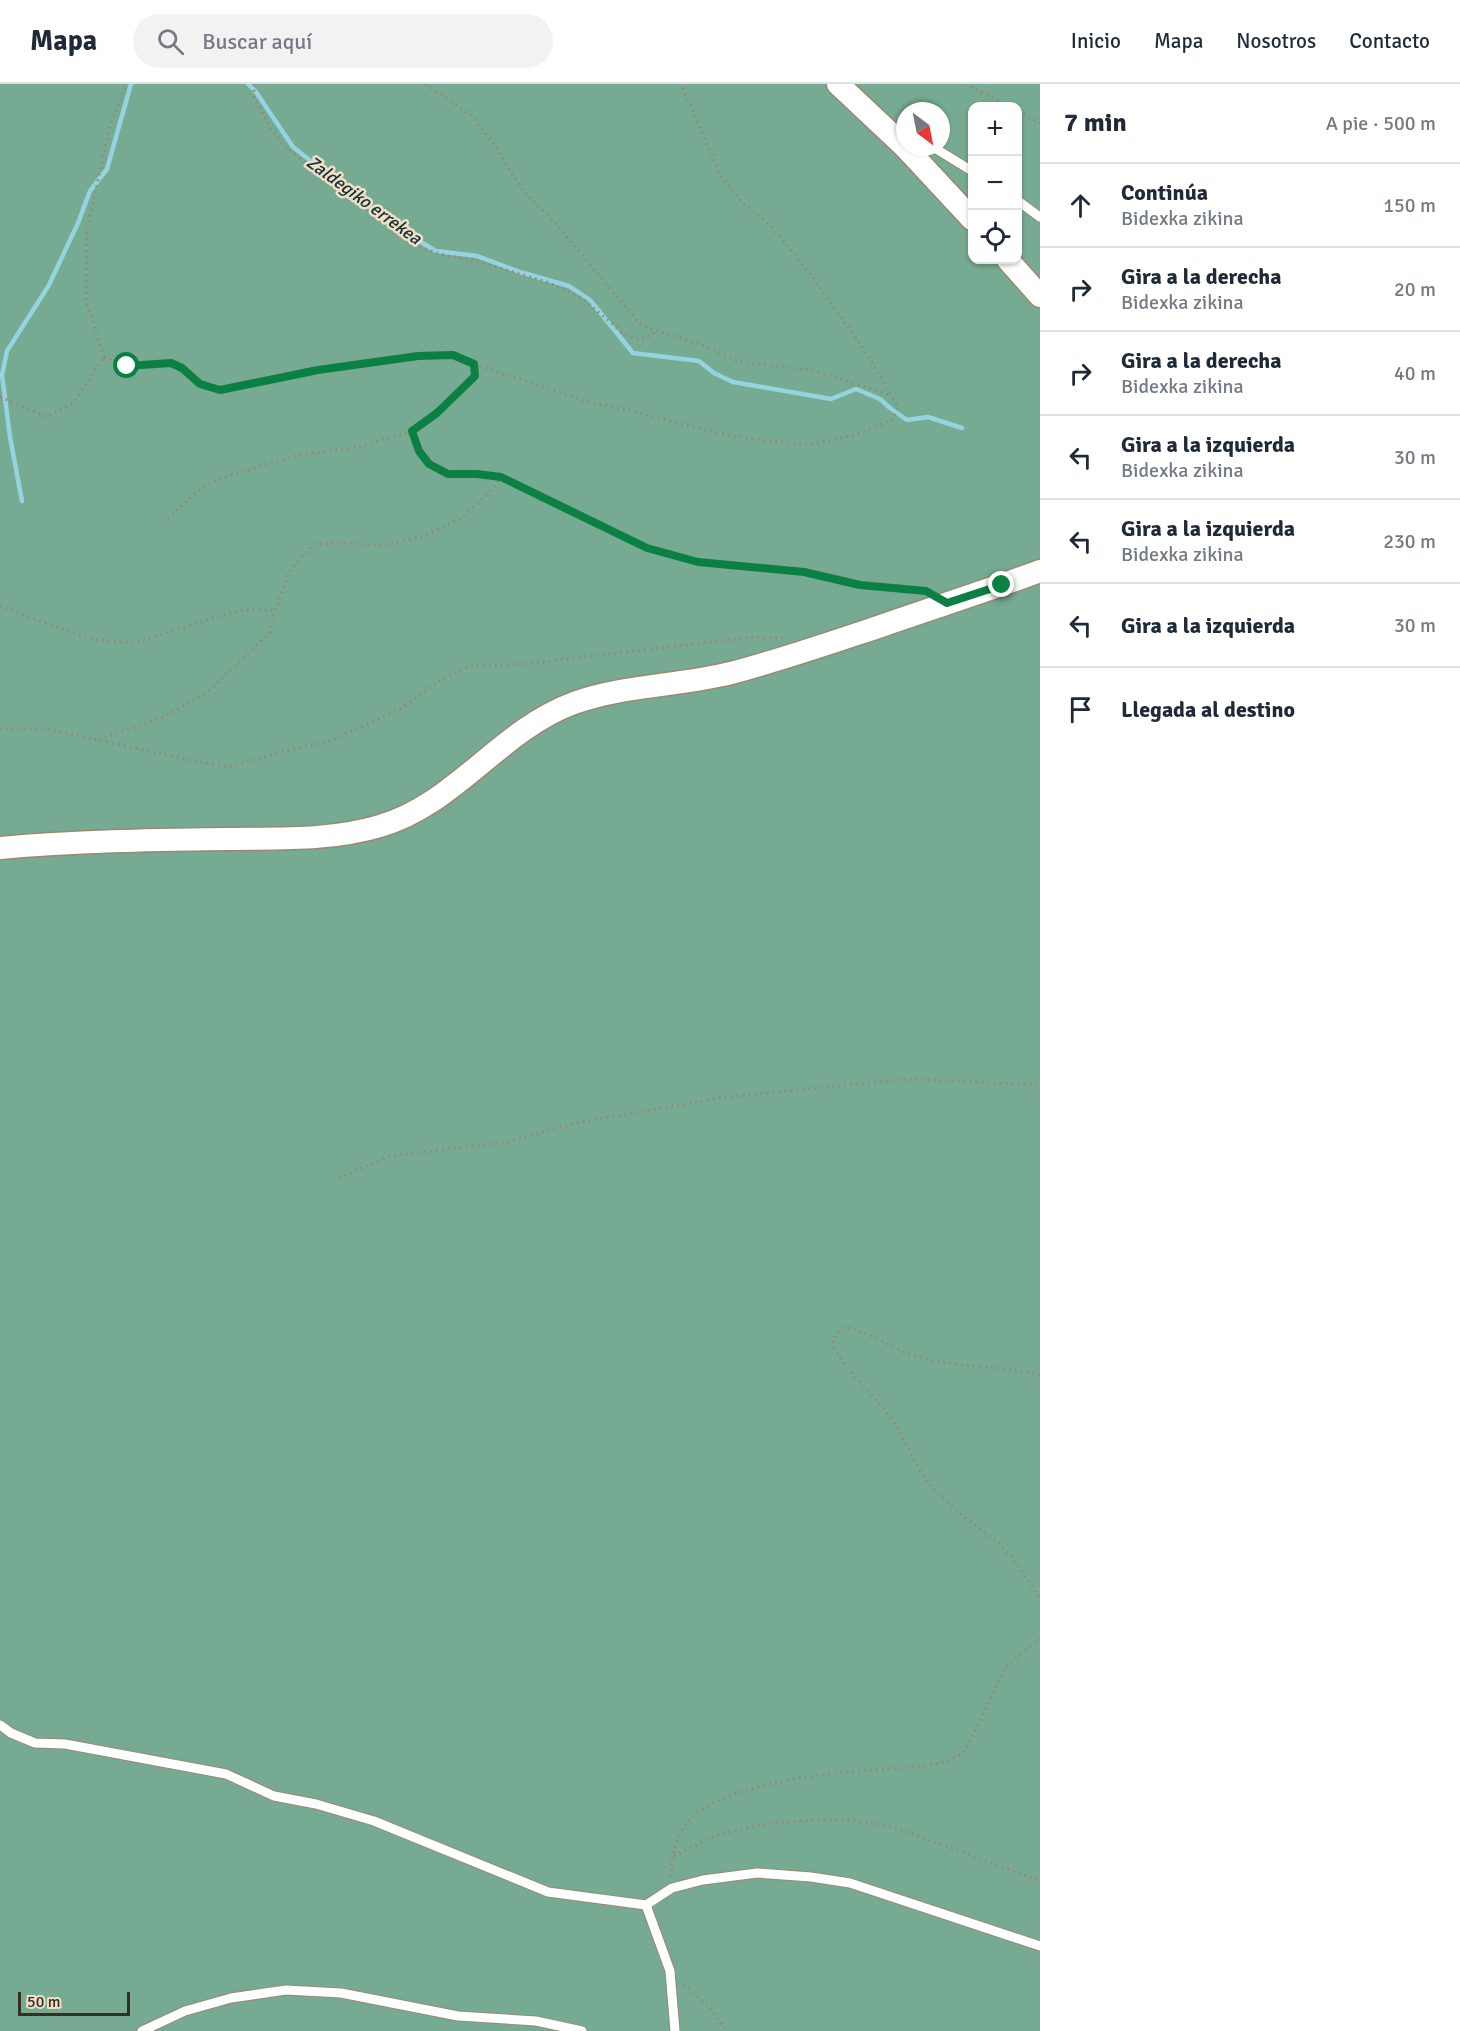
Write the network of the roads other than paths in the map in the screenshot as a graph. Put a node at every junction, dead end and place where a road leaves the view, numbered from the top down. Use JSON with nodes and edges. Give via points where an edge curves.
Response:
{"nodes":[{"id":1,"x":838,"y":84,"type":"edge"},
{"id":2,"x":896,"y":137,"type":"edge"},
{"id":3,"x":915,"y":156,"type":"edge"},
{"id":4,"x":948,"y":156,"type":"edge"},
{"id":5,"x":968,"y":169,"type":"edge"},
{"id":6,"x":1022,"y":204,"type":"edge"},
{"id":7,"x":968,"y":215,"type":"edge"},
{"id":8,"x":1040,"y":217,"type":"edge"},
{"id":9,"x":1012,"y":264,"type":"edge"},
{"id":10,"x":1040,"y":296,"type":"edge"},
{"id":11,"x":1040,"y":570,"type":"edge"},
{"id":12,"x":0,"y":848,"type":"edge"},
{"id":13,"x":0,"y":1725,"type":"edge"},
{"id":14,"x":646,"y":1905,"type":"junction"},
{"id":15,"x":1040,"y":1946,"type":"edge"},
{"id":16,"x":142,"y":2031,"type":"edge"},
{"id":17,"x":582,"y":2031,"type":"edge"},
{"id":18,"x":675,"y":2031,"type":"edge"}],
"edges":[{"from":1,"to":2,"type":"street"},
{"from":3,"to":7,"type":"street"},
{"from":4,"to":5,"type":"lane"},
{"from":6,"to":8,"type":"lane"},
{"from":9,"to":10,"type":"street"},
{"from":11,"to":12,"type":"street","via":[[731,673],[575,703],[542,717],[515,735],[431,803],[379,826],[309,838],[96,841]]},
{"from":13,"to":14,"type":"lane","via":[[35,1743],[65,1744],[226,1774],[274,1796],[374,1821],[548,1892]]},
{"from":14,"to":15,"type":"lane","via":[[672,1888],[704,1880],[758,1873],[811,1877],[850,1883]]},
{"from":14,"to":18,"type":"lane","via":[[670,1971]]},
{"from":16,"to":17,"type":"lane","via":[[185,2011],[231,1998],[286,1990],[341,1993],[458,2016],[536,2021]]}]}
